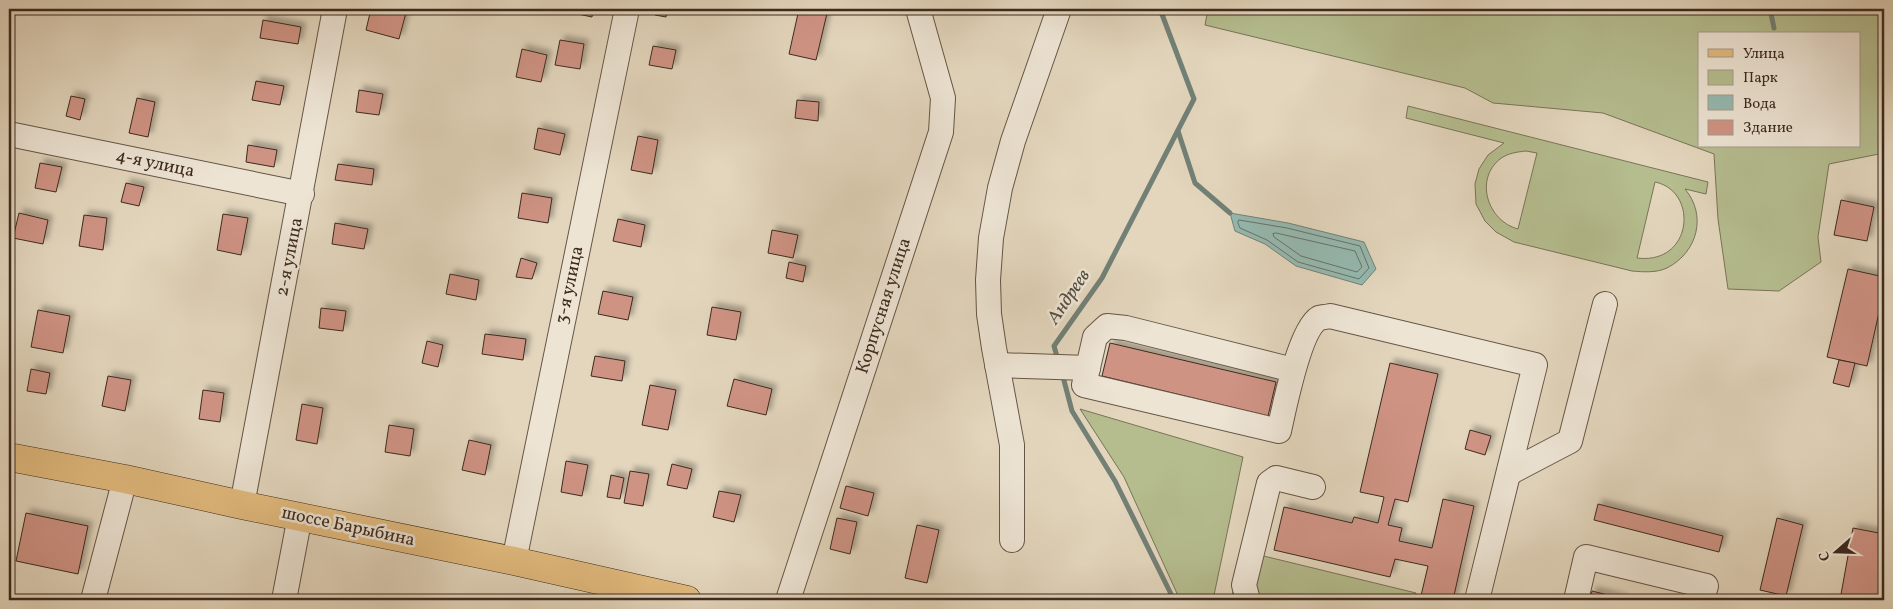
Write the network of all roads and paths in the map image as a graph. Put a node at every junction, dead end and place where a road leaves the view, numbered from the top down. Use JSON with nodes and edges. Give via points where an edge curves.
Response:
{"nodes":[{"id":1,"x":335,"y":9,"type":"edge"},
{"id":2,"x":627,"y":9,"type":"edge"},
{"id":3,"x":918,"y":9,"type":"edge"},
{"id":4,"x":1059,"y":9,"type":"edge"},
{"id":5,"x":9,"y":134,"type":"edge"},
{"id":6,"x":302,"y":194,"type":"junction"},
{"id":7,"x":1604,"y":304,"type":"dead end"},
{"id":8,"x":998,"y":365,"type":"junction"},
{"id":9,"x":1088,"y":368,"type":"junction"},
{"id":10,"x":1293,"y":370,"type":"junction"},
{"id":11,"x":9,"y":457,"type":"edge"},
{"id":12,"x":1508,"y":473,"type":"junction"},
{"id":13,"x":125,"y":479,"type":"junction"},
{"id":14,"x":1313,"y":487,"type":"dead end"},
{"id":15,"x":242,"y":505,"type":"junction"},
{"id":16,"x":300,"y":516,"type":"junction"},
{"id":17,"x":1012,"y":540,"type":"dead end"},
{"id":18,"x":514,"y":561,"type":"junction"},
{"id":19,"x":670,"y":598,"type":"edge"},
{"id":20,"x":93,"y":600,"type":"edge"},
{"id":21,"x":284,"y":600,"type":"edge"},
{"id":22,"x":788,"y":600,"type":"edge"},
{"id":23,"x":1248,"y":600,"type":"edge"},
{"id":24,"x":1477,"y":600,"type":"edge"},
{"id":25,"x":1576,"y":600,"type":"edge"},
{"id":26,"x":1702,"y":600,"type":"edge"}],
"edges":[{"from":1,"to":6,"type":"street","name":"2-я улица"},
{"from":2,"to":18,"type":"street","name":"3-я улица"},
{"from":3,"to":22,"type":"street","name":"Корпусная улица","via":[[943,98],[941,132]]},
{"from":4,"to":8,"type":"street","via":[[1000,188],[988,288]]},
{"from":5,"to":6,"type":"street","name":"4-я улица"},
{"from":6,"to":15,"type":"street","name":"2-я улица"},
{"from":7,"to":12,"type":"street","via":[[1570,441]]},
{"from":8,"to":9,"type":"street"},
{"from":8,"to":17,"type":"street","via":[[1012,445]]},
{"from":9,"to":10,"type":"street","via":[[1095,338],[1107,326]]},
{"from":9,"to":10,"type":"street","via":[[1084,385],[1278,431]]},
{"from":10,"to":12,"type":"street","via":[[1309,329],[1319,318],[1330,316],[1535,365]]},
{"from":11,"to":13,"type":"main road","name":"шоссе Барыбина"},
{"from":12,"to":24,"type":"street"},
{"from":13,"to":15,"type":"main road","name":"шоссе Барыбина"},
{"from":13,"to":20,"type":"street"},
{"from":14,"to":23,"type":"street","via":[[1276,478],[1269,483],[1244,585]]},
{"from":15,"to":16,"type":"main road","name":"шоссе Барыбина"},
{"from":16,"to":18,"type":"main road","name":"шоссе Барыбина"},
{"from":16,"to":21,"type":"street"},
{"from":18,"to":19,"type":"main road","name":"шоссе Барыбина"},
{"from":25,"to":26,"type":"street","via":[[1586,557],[1706,586]]}]}
